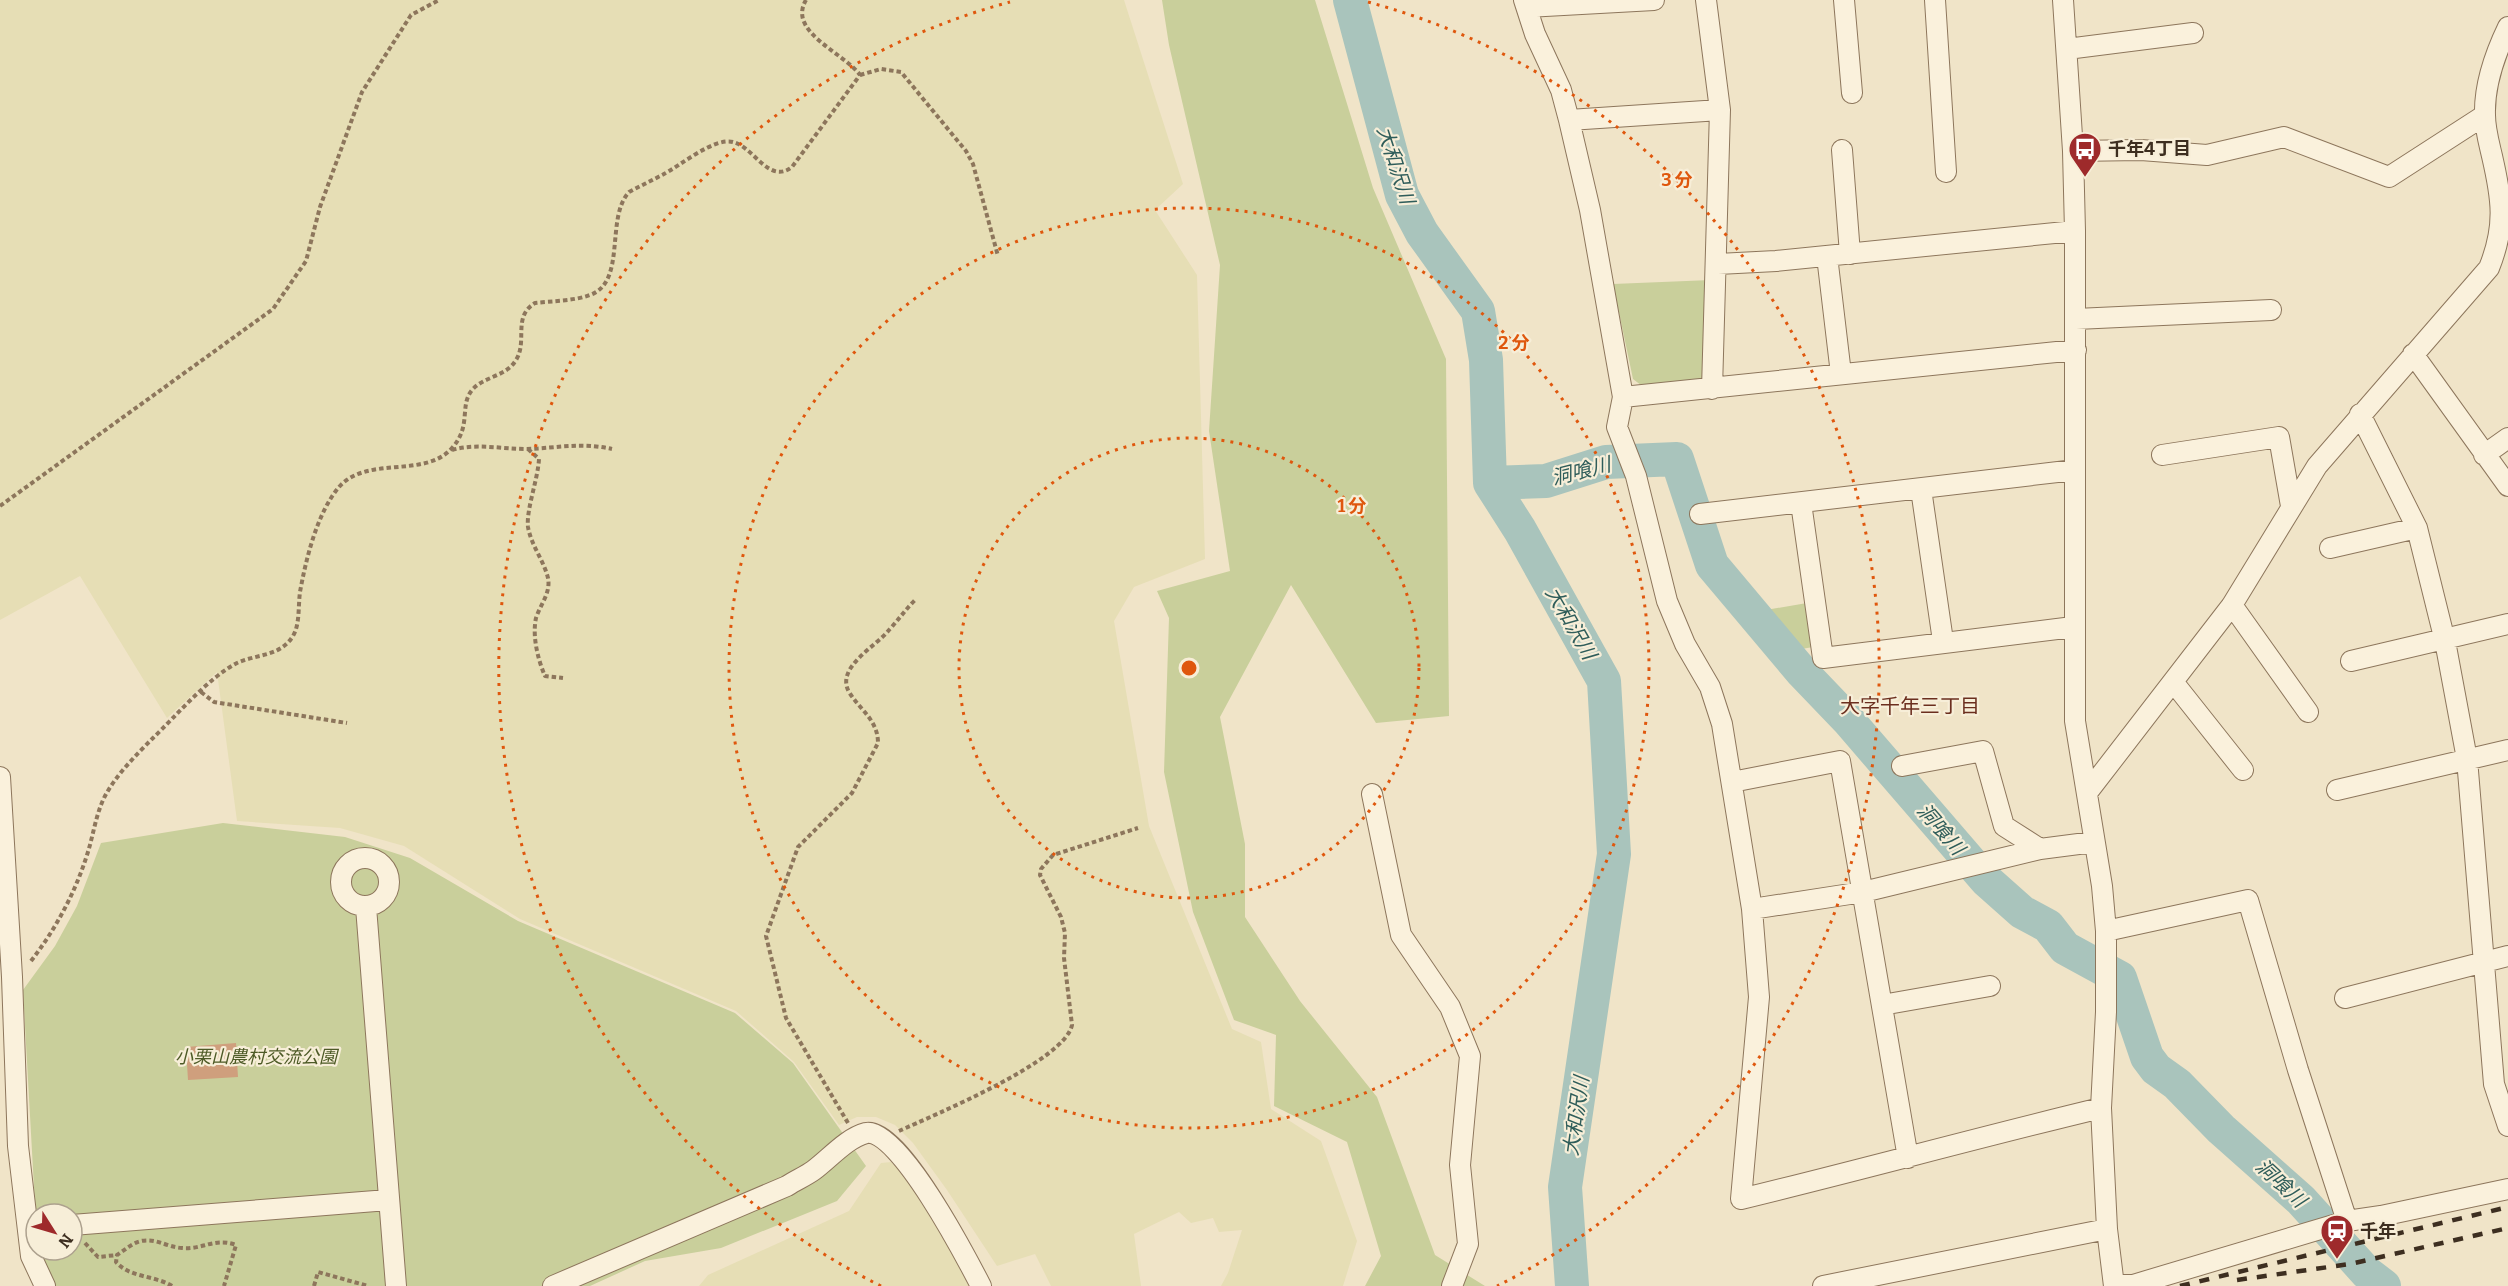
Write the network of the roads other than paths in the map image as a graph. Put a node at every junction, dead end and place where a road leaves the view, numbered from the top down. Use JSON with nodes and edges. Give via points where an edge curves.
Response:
{"nodes":[{"id":1,"x":1646,"y":0,"type":"edge"},
{"id":2,"x":1706,"y":0,"type":"edge"},
{"id":3,"x":1844,"y":0,"type":"edge"},
{"id":4,"x":1935,"y":0,"type":"edge"},
{"id":5,"x":2062,"y":0,"type":"edge"},
{"id":6,"x":1525,"y":3,"type":"edge"},
{"id":7,"x":2508,"y":27,"type":"edge"},
{"id":8,"x":2193,"y":33,"type":"dead end"},
{"id":9,"x":2067,"y":50,"type":"junction"},
{"id":10,"x":1852,"y":93,"type":"dead end"},
{"id":11,"x":1720,"y":110,"type":"junction"},
{"id":12,"x":2485,"y":115,"type":"junction"},
{"id":13,"x":1569,"y":120,"type":"junction"},
{"id":14,"x":1842,"y":150,"type":"dead end"},
{"id":15,"x":2073,"y":151,"type":"junction"},
{"id":16,"x":1946,"y":172,"type":"dead end"},
{"id":17,"x":2075,"y":231,"type":"junction"},
{"id":18,"x":1850,"y":254,"type":"junction"},
{"id":19,"x":1827,"y":256,"type":"junction"},
{"id":20,"x":1718,"y":264,"type":"junction"},
{"id":21,"x":2271,"y":310,"type":"dead end"},
{"id":22,"x":2076,"y":319,"type":"junction"},
{"id":23,"x":2076,"y":350,"type":"junction"},
{"id":24,"x":2413,"y":354,"type":"junction"},
{"id":25,"x":1841,"y":374,"type":"junction"},
{"id":26,"x":1712,"y":389,"type":"junction"},
{"id":27,"x":1623,"y":397,"type":"junction"},
{"id":28,"x":2360,"y":414,"type":"junction"},
{"id":29,"x":2508,"y":438,"type":"edge"},
{"id":30,"x":2162,"y":455,"type":"dead end"},
{"id":31,"x":2484,"y":455,"type":"junction"},
{"id":32,"x":2075,"y":470,"type":"junction"},
{"id":33,"x":2508,"y":486,"type":"edge"},
{"id":34,"x":1921,"y":489,"type":"junction"},
{"id":35,"x":1801,"y":503,"type":"junction"},
{"id":36,"x":2291,"y":506,"type":"junction"},
{"id":37,"x":1701,"y":514,"type":"dead end"},
{"id":38,"x":2417,"y":528,"type":"junction"},
{"id":39,"x":2330,"y":548,"type":"dead end"},
{"id":40,"x":2232,"y":605,"type":"junction"},
{"id":41,"x":2508,"y":624,"type":"edge"},
{"id":42,"x":2073,"y":627,"type":"junction"},
{"id":43,"x":1943,"y":641,"type":"junction"},
{"id":44,"x":2445,"y":641,"type":"junction"},
{"id":45,"x":2351,"y":661,"type":"dead end"},
{"id":46,"x":2174,"y":682,"type":"junction"},
{"id":47,"x":2308,"y":712,"type":"dead end"},
{"id":48,"x":2508,"y":750,"type":"edge"},
{"id":49,"x":2468,"y":759,"type":"junction"},
{"id":50,"x":1902,"y":766,"type":"dead end"},
{"id":51,"x":2243,"y":770,"type":"dead end"},
{"id":52,"x":0,"y":777,"type":"edge"},
{"id":53,"x":1732,"y":783,"type":"junction"},
{"id":54,"x":2337,"y":790,"type":"dead end"},
{"id":55,"x":2087,"y":793,"type":"junction"},
{"id":56,"x":1372,"y":794,"type":"dead end"},
{"id":57,"x":2094,"y":842,"type":"junction"},
{"id":58,"x":2040,"y":849,"type":"junction"},
{"id":59,"x":1863,"y":892,"type":"junction"},
{"id":60,"x":366,"y":907,"type":"dead end"},
{"id":61,"x":1752,"y":909,"type":"junction"},
{"id":62,"x":2106,"y":931,"type":"junction"},
{"id":63,"x":2508,"y":956,"type":"edge"},
{"id":64,"x":2485,"y":961,"type":"junction"},
{"id":65,"x":1990,"y":986,"type":"dead end"},
{"id":66,"x":2345,"y":998,"type":"dead end"},
{"id":67,"x":1882,"y":1005,"type":"junction"},
{"id":68,"x":2101,"y":1108,"type":"junction"},
{"id":69,"x":2507,"y":1115,"type":"edge"},
{"id":70,"x":9,"y":1142,"type":"edge"},
{"id":71,"x":1908,"y":1158,"type":"junction"},
{"id":72,"x":2508,"y":1189,"type":"edge"},
{"id":73,"x":388,"y":1200,"type":"junction"},
{"id":74,"x":25,"y":1202,"type":"edge"},
{"id":75,"x":2347,"y":1221,"type":"junction"},
{"id":76,"x":2107,"y":1229,"type":"junction"},
{"id":77,"x":84,"y":1230,"type":"edge"},
{"id":78,"x":35,"y":1262,"type":"edge"},
{"id":79,"x":45,"y":1286,"type":"edge"},
{"id":80,"x":396,"y":1286,"type":"edge"},
{"id":81,"x":553,"y":1286,"type":"edge"},
{"id":82,"x":981,"y":1286,"type":"edge"},
{"id":83,"x":1452,"y":1286,"type":"edge"},
{"id":84,"x":1823,"y":1286,"type":"edge"},
{"id":85,"x":2114,"y":1286,"type":"edge"}],
"edges":[{"from":1,"to":6,"type":"street"},
{"from":2,"to":11,"type":"street"},
{"from":3,"to":10,"type":"street"},
{"from":4,"to":16,"type":"street"},
{"from":5,"to":9,"type":"street"},
{"from":6,"to":13,"type":"street","via":[[1561,90]]},
{"from":7,"to":12,"type":"street","via":[[2494,62]]},
{"from":8,"to":9,"type":"street"},
{"from":9,"to":15,"type":"street"},
{"from":11,"to":13,"type":"street"},
{"from":11,"to":20,"type":"street"},
{"from":12,"to":15,"type":"street","via":[[2389,177],[2284,137],[2207,155],[2141,150]]},
{"from":12,"to":24,"type":"street","via":[[2503,205],[2497,248],[2489,268]]},
{"from":13,"to":27,"type":"street","via":[[1590,210]]},
{"from":14,"to":18,"type":"street"},
{"from":15,"to":17,"type":"street"},
{"from":17,"to":18,"type":"street"},
{"from":17,"to":22,"type":"street"},
{"from":18,"to":19,"type":"street"},
{"from":19,"to":20,"type":"street"},
{"from":19,"to":25,"type":"street"},
{"from":20,"to":26,"type":"street"},
{"from":21,"to":22,"type":"street"},
{"from":22,"to":23,"type":"street"},
{"from":23,"to":25,"type":"street"},
{"from":23,"to":32,"type":"street"},
{"from":24,"to":28,"type":"street"},
{"from":24,"to":31,"type":"street"},
{"from":25,"to":26,"type":"street"},
{"from":26,"to":27,"type":"street"},
{"from":27,"to":53,"type":"street","via":[[1617,427],[1636,476],[1668,601],[1685,645],[1710,687],[1722,724]]},
{"from":28,"to":36,"type":"street","via":[[2317,466]]},
{"from":28,"to":38,"type":"street"},
{"from":29,"to":31,"type":"street"},
{"from":30,"to":36,"type":"street","via":[[2279,437]]},
{"from":31,"to":33,"type":"street"},
{"from":32,"to":34,"type":"street"},
{"from":32,"to":42,"type":"street"},
{"from":34,"to":35,"type":"street"},
{"from":34,"to":43,"type":"street"},
{"from":35,"to":37,"type":"street"},
{"from":35,"to":43,"type":"street","via":[[1823,658]]},
{"from":36,"to":40,"type":"street"},
{"from":38,"to":39,"type":"street"},
{"from":38,"to":44,"type":"street"},
{"from":40,"to":46,"type":"street"},
{"from":40,"to":47,"type":"street"},
{"from":41,"to":44,"type":"street"},
{"from":42,"to":43,"type":"street"},
{"from":42,"to":55,"type":"street","via":[[2075,722]]},
{"from":44,"to":45,"type":"street"},
{"from":44,"to":49,"type":"street"},
{"from":46,"to":51,"type":"street"},
{"from":46,"to":55,"type":"street","via":[[2137,724]]},
{"from":48,"to":49,"type":"street"},
{"from":49,"to":54,"type":"street"},
{"from":49,"to":64,"type":"street"},
{"from":50,"to":58,"type":"street","via":[[1983,751],[2004,826]]},
{"from":52,"to":70,"type":"street","via":[[12,977]]},
{"from":53,"to":59,"type":"street","via":[[1840,760]]},
{"from":53,"to":61,"type":"street"},
{"from":55,"to":57,"type":"street"},
{"from":56,"to":83,"type":"street","via":[[1401,935],[1450,1007],[1470,1056],[1460,1165],[1468,1244]]},
{"from":57,"to":58,"type":"street"},
{"from":57,"to":62,"type":"street"},
{"from":58,"to":59,"type":"street"},
{"from":59,"to":61,"type":"street"},
{"from":59,"to":67,"type":"street"},
{"from":60,"to":73,"type":"street"},
{"from":61,"to":71,"type":"street","via":[[1760,997],[1741,1199]]},
{"from":62,"to":68,"type":"street"},
{"from":62,"to":75,"type":"street","via":[[2248,900]]},
{"from":63,"to":64,"type":"street"},
{"from":64,"to":66,"type":"street"},
{"from":64,"to":69,"type":"street","via":[[2494,1083]]},
{"from":65,"to":67,"type":"street"},
{"from":67,"to":71,"type":"street"},
{"from":68,"to":71,"type":"street","via":[[1973,1138]]},
{"from":68,"to":76,"type":"street"},
{"from":70,"to":74,"type":"street"},
{"from":72,"to":75,"type":"street"},
{"from":73,"to":77,"type":"street"},
{"from":73,"to":80,"type":"street"},
{"from":75,"to":85,"type":"street","via":[[2133,1285]]},
{"from":76,"to":84,"type":"street"},
{"from":76,"to":85,"type":"street"},
{"from":78,"to":79,"type":"street"},
{"from":81,"to":82,"type":"street","via":[[787,1186],[812,1172],[855,1137],[870,1132],[885,1138],[930,1196]]}]}
